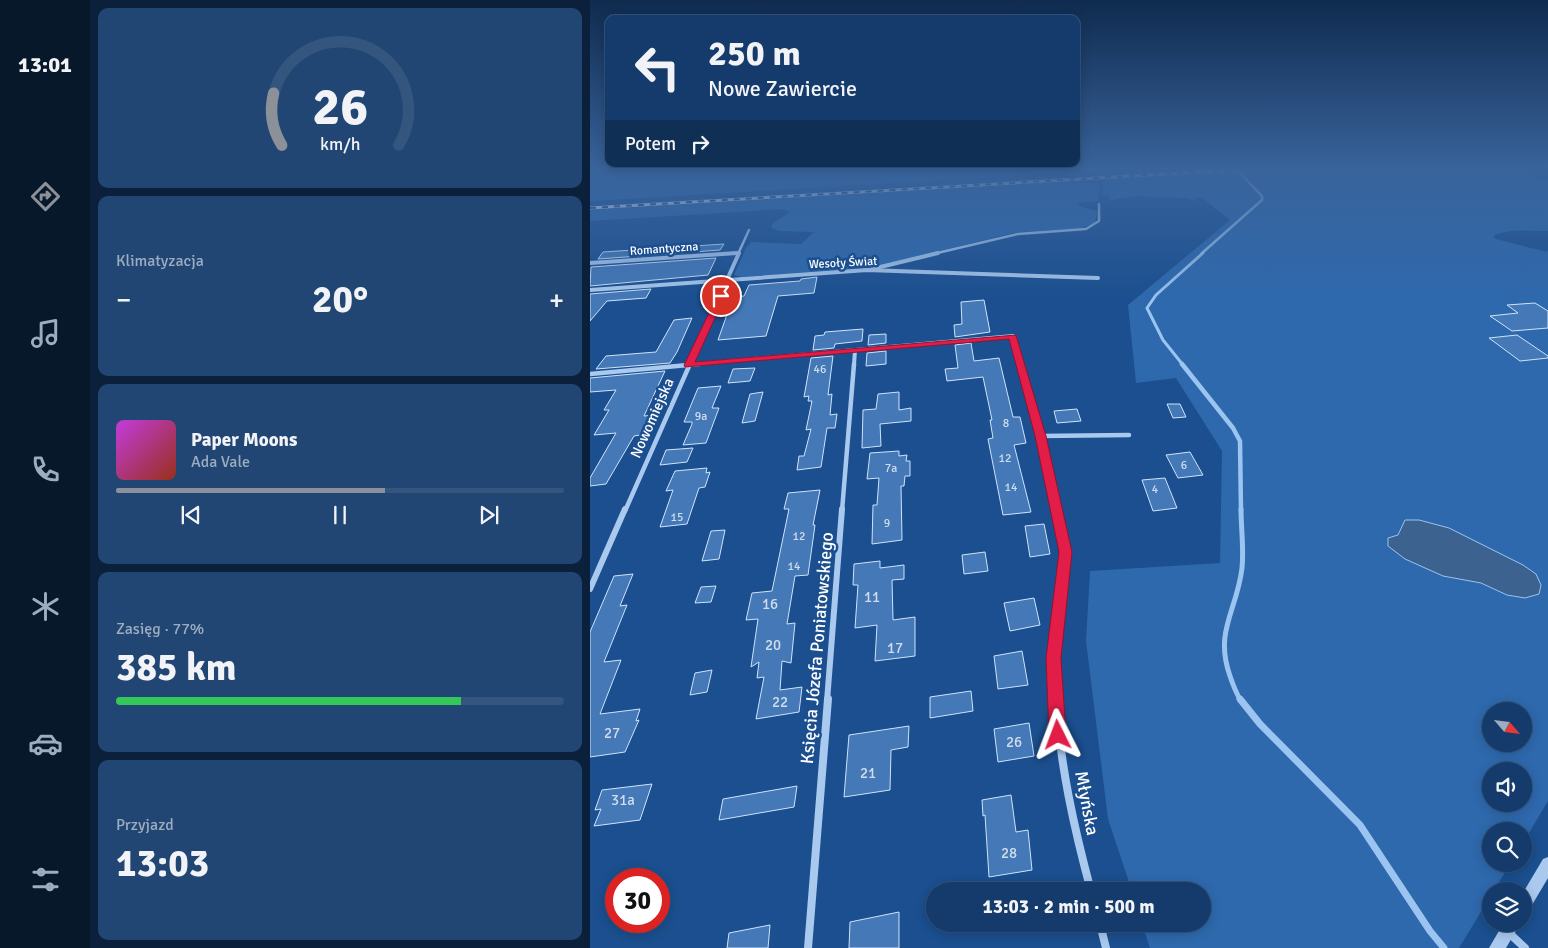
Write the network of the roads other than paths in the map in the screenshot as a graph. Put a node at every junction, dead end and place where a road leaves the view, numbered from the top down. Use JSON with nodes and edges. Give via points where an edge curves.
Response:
{"nodes":[{"id":1,"x":1099,"y":213,"type":"edge"},
{"id":2,"x":749,"y":230,"type":"dead end"},
{"id":3,"x":738,"y":253,"type":"junction"},
{"id":4,"x":590,"y":263,"type":"edge"},
{"id":5,"x":867,"y":270,"type":"junction"},
{"id":6,"x":1098,"y":278,"type":"dead end"},
{"id":7,"x":728,"y":280,"type":"junction"},
{"id":8,"x":590,"y":290,"type":"edge"},
{"id":9,"x":856,"y":350,"type":"junction"},
{"id":10,"x":688,"y":365,"type":"junction"},
{"id":11,"x":590,"y":374,"type":"edge"},
{"id":12,"x":1129,"y":435,"type":"dead end"},
{"id":13,"x":1040,"y":436,"type":"junction"},
{"id":14,"x":590,"y":589,"type":"edge"},
{"id":15,"x":1548,"y":864,"type":"edge"},
{"id":16,"x":1089,"y":882,"type":"edge"},
{"id":17,"x":1532,"y":891,"type":"edge"},
{"id":18,"x":1102,"y":932,"type":"edge"},
{"id":19,"x":1507,"y":932,"type":"edge"},
{"id":20,"x":1513,"y":932,"type":"edge"},
{"id":21,"x":808,"y":948,"type":"edge"},
{"id":22,"x":1106,"y":948,"type":"edge"},
{"id":23,"x":1497,"y":948,"type":"edge"},
{"id":24,"x":1524,"y":948,"type":"edge"}],
"edges":[{"from":1,"to":5,"type":"street","via":[[1099,222],[1086,230],[1018,234]]},
{"from":2,"to":3,"type":"street","name":"Nowomiejska"},
{"from":3,"to":4,"type":"street","name":"Romantyczna"},
{"from":3,"to":7,"type":"street","name":"Nowomiejska"},
{"from":5,"to":6,"type":"street","name":"Wesoły Świat"},
{"from":5,"to":7,"type":"street","name":"Wesoły Świat"},
{"from":7,"to":8,"type":"street","name":"Wesoły Świat"},
{"from":7,"to":10,"type":"street","name":"Nowomiejska"},
{"from":9,"to":10,"type":"street"},
{"from":9,"to":13,"type":"street","name":"Młyńska","via":[[1012,336]]},
{"from":9,"to":21,"type":"street","name":"Księcia Józefa Poniatowskiego"},
{"from":10,"to":11,"type":"street"},
{"from":10,"to":14,"type":"street","name":"Nowomiejska"},
{"from":12,"to":13,"type":"street"},
{"from":13,"to":16,"type":"street","name":"Młyńska","via":[[1065,552],[1054,658],[1058,735],[1073,826]]},
{"from":15,"to":17,"type":"street"},
{"from":18,"to":22,"type":"street"},
{"from":19,"to":23,"type":"street"},
{"from":20,"to":24,"type":"street"}]}
